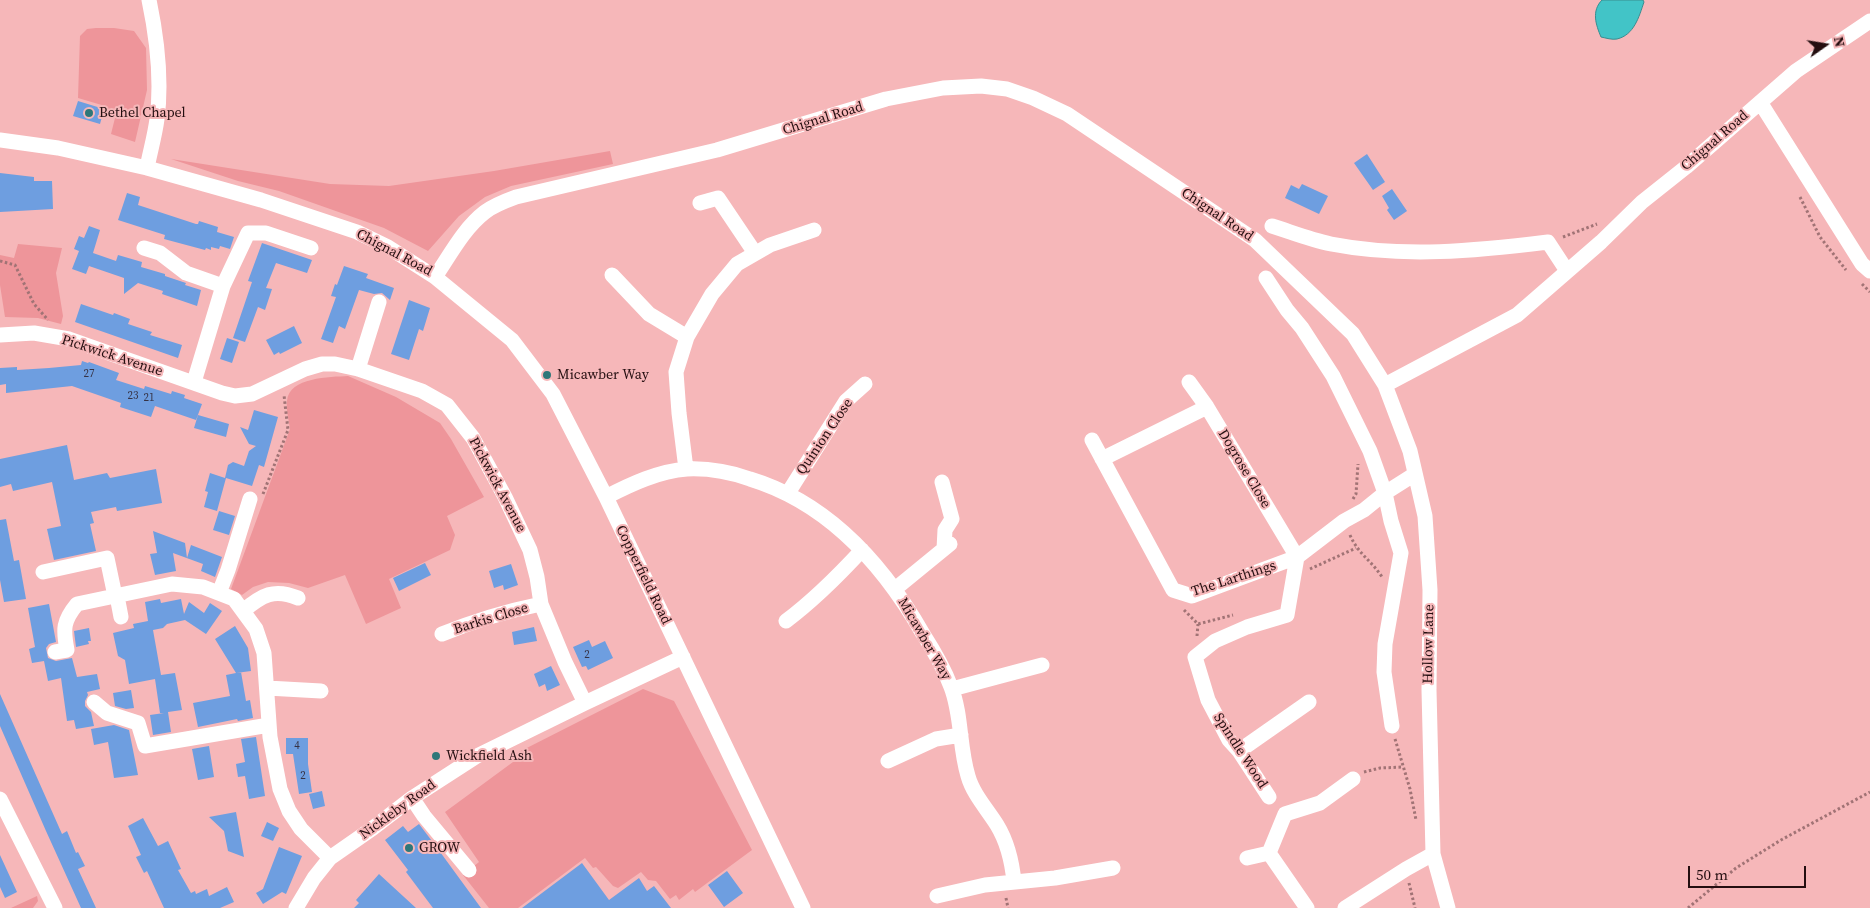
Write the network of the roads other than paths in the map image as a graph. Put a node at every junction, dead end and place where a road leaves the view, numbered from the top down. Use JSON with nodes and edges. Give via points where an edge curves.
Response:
{"nodes":[{"id":1,"x":149,"y":0,"type":"edge"},
{"id":2,"x":1870,"y":21,"type":"edge"},
{"id":3,"x":1760,"y":102,"type":"junction"},
{"id":4,"x":0,"y":140,"type":"edge"},
{"id":5,"x":147,"y":168,"type":"junction"},
{"id":6,"x":700,"y":202,"type":"dead end"},
{"id":7,"x":1272,"y":226,"type":"dead end"},
{"id":8,"x":814,"y":230,"type":"dead end"},
{"id":9,"x":144,"y":248,"type":"dead end"},
{"id":10,"x":311,"y":248,"type":"dead end"},
{"id":11,"x":755,"y":253,"type":"junction"},
{"id":12,"x":1568,"y":271,"type":"junction"},
{"id":13,"x":1870,"y":271,"type":"edge"},
{"id":14,"x":612,"y":275,"type":"dead end"},
{"id":15,"x":435,"y":277,"type":"junction"},
{"id":16,"x":1266,"y":278,"type":"dead end"},
{"id":17,"x":225,"y":279,"type":"junction"},
{"id":18,"x":379,"y":302,"type":"dead end"},
{"id":19,"x":0,"y":335,"type":"edge"},
{"id":20,"x":687,"y":337,"type":"junction"},
{"id":21,"x":358,"y":369,"type":"junction"},
{"id":22,"x":194,"y":382,"type":"junction"},
{"id":23,"x":1189,"y":382,"type":"dead end"},
{"id":24,"x":865,"y":384,"type":"dead end"},
{"id":25,"x":1385,"y":385,"type":"junction"},
{"id":26,"x":1207,"y":407,"type":"junction"},
{"id":27,"x":1092,"y":440,"type":"dead end"},
{"id":28,"x":1102,"y":459,"type":"junction"},
{"id":29,"x":686,"y":469,"type":"junction"},
{"id":30,"x":1415,"y":474,"type":"junction"},
{"id":31,"x":942,"y":482,"type":"dead end"},
{"id":32,"x":788,"y":493,"type":"junction"},
{"id":33,"x":1385,"y":493,"type":"junction"},
{"id":34,"x":606,"y":497,"type":"junction"},
{"id":35,"x":255,"y":499,"type":"road end"},
{"id":36,"x":862,"y":550,"type":"junction"},
{"id":37,"x":1297,"y":558,"type":"junction"},
{"id":38,"x":43,"y":572,"type":"dead end"},
{"id":39,"x":895,"y":589,"type":"junction"},
{"id":40,"x":219,"y":593,"type":"junction"},
{"id":41,"x":116,"y":596,"type":"junction"},
{"id":42,"x":298,"y":598,"type":"dead end"},
{"id":43,"x":541,"y":604,"type":"junction"},
{"id":44,"x":244,"y":610,"type":"junction"},
{"id":45,"x":121,"y":617,"type":"dead end"},
{"id":46,"x":786,"y":621,"type":"dead end"},
{"id":47,"x":442,"y":634,"type":"dead end"},
{"id":48,"x":55,"y":652,"type":"dead end"},
{"id":49,"x":683,"y":657,"type":"junction"},
{"id":50,"x":1042,"y":664,"type":"dead end"},
{"id":51,"x":267,"y":688,"type":"junction"},
{"id":52,"x":952,"y":689,"type":"junction"},
{"id":53,"x":321,"y":692,"type":"dead end"},
{"id":54,"x":94,"y":702,"type":"dead end"},
{"id":55,"x":585,"y":702,"type":"junction"},
{"id":56,"x":1309,"y":702,"type":"dead end"},
{"id":57,"x":269,"y":725,"type":"junction"},
{"id":58,"x":1392,"y":726,"type":"road end"},
{"id":59,"x":961,"y":735,"type":"junction"},
{"id":60,"x":1239,"y":751,"type":"junction"},
{"id":61,"x":888,"y":761,"type":"dead end"},
{"id":62,"x":1353,"y":779,"type":"road end"},
{"id":63,"x":1269,"y":797,"type":"dead end"},
{"id":64,"x":412,"y":798,"type":"junction"},
{"id":65,"x":0,"y":799,"type":"edge"},
{"id":66,"x":1269,"y":853,"type":"junction"},
{"id":67,"x":1433,"y":854,"type":"junction"},
{"id":68,"x":330,"y":858,"type":"junction"},
{"id":69,"x":1248,"y":858,"type":"dead end"},
{"id":70,"x":1113,"y":868,"type":"dead end"},
{"id":71,"x":469,"y":870,"type":"dead end"},
{"id":72,"x":1014,"y":882,"type":"junction"},
{"id":73,"x":937,"y":896,"type":"dead end"},
{"id":74,"x":797,"y":906,"type":"edge"},
{"id":75,"x":55,"y":908,"type":"edge"},
{"id":76,"x":296,"y":908,"type":"edge"},
{"id":77,"x":1307,"y":908,"type":"edge"},
{"id":78,"x":1345,"y":908,"type":"edge"},
{"id":79,"x":1448,"y":908,"type":"edge"}],
"edges":[{"from":1,"to":5,"type":"street","via":[[159,78],[157,118]]},
{"from":2,"to":3,"type":"street","name":"Chignal Road","via":[[1796,71]]},
{"from":3,"to":12,"type":"street","name":"Chignal Road","via":[[1642,202]]},
{"from":3,"to":13,"type":"street","via":[[1862,264]]},
{"from":4,"to":5,"type":"street","name":"Chignal Road","via":[[58,148]]},
{"from":5,"to":15,"type":"street","name":"Chignal Road","via":[[261,200],[357,232]]},
{"from":6,"to":11,"type":"street","via":[[718,198]]},
{"from":7,"to":12,"type":"street","name":"Chignal Road","via":[[1330,244],[1423,253],[1478,251],[1548,242]]},
{"from":8,"to":11,"type":"street","via":[[770,244]]},
{"from":9,"to":17,"type":"street","via":[[160,253],[186,273]]},
{"from":10,"to":17,"type":"street","via":[[266,233],[248,233]]},
{"from":11,"to":20,"type":"street","via":[[737,264],[712,294]]},
{"from":12,"to":25,"type":"street","name":"Chignal Road","via":[[1517,316]]},
{"from":14,"to":20,"type":"street","via":[[650,314]]},
{"from":15,"to":25,"type":"street","name":"Chignal Road","via":[[466,232],[484,213],[516,197],[717,150],[886,99],[943,88],[981,86],[1033,98],[1067,114],[1255,240],[1353,334]]},
{"from":15,"to":34,"type":"street","name":"Copperfield Road","via":[[512,340],[553,394]]},
{"from":16,"to":33,"type":"street","via":[[1333,376],[1370,451]]},
{"from":17,"to":22,"type":"street"},
{"from":18,"to":21,"type":"street"},
{"from":19,"to":22,"type":"street","name":"Pickwick Avenue","via":[[34,333],[69,339]]},
{"from":20,"to":29,"type":"street","via":[[676,372]]},
{"from":21,"to":22,"type":"street","name":"Pickwick Avenue","via":[[322,364],[252,394],[235,396]]},
{"from":21,"to":43,"type":"street","name":"Pickwick Avenue","via":[[422,391],[446,405],[473,438],[530,550]]},
{"from":23,"to":26,"type":"street","name":"Dogrose Close"},
{"from":24,"to":32,"type":"street","name":"Quinion Close","via":[[846,400]]},
{"from":25,"to":30,"type":"street","name":"Hollow Lane","via":[[1410,451]]},
{"from":26,"to":28,"type":"street"},
{"from":26,"to":37,"type":"street","name":"Dogrose Close"},
{"from":27,"to":28,"type":"street","name":"The Larthings"},
{"from":28,"to":37,"type":"street","name":"The Larthings","via":[[1173,590],[1192,596]]},
{"from":29,"to":32,"type":"street","name":"Micawber Way","via":[[734,474]]},
{"from":29,"to":34,"type":"street","name":"Micawber Way","via":[[660,474]]},
{"from":30,"to":33,"type":"street","name":"The Larthings"},
{"from":30,"to":67,"type":"street","name":"Hollow Lane","via":[[1425,516],[1430,590]]},
{"from":31,"to":39,"type":"street","name":"Micawber Way","via":[[952,519],[945,530],[947,546]]},
{"from":32,"to":36,"type":"street","name":"Micawber Way","via":[[824,516]]},
{"from":33,"to":37,"type":"street","name":"The Larthings"},
{"from":33,"to":58,"type":"street","via":[[1401,553],[1384,672]]},
{"from":34,"to":49,"type":"street","name":"Copperfield Road"},
{"from":35,"to":40,"type":"street"},
{"from":36,"to":39,"type":"street","name":"Micawber Way"},
{"from":36,"to":46,"type":"street","via":[[840,574]]},
{"from":37,"to":60,"type":"street","name":"Spindle Wood","via":[[1287,615],[1215,641],[1195,657],[1208,700],[1229,740]]},
{"from":38,"to":41,"type":"street","via":[[107,558]]},
{"from":39,"to":52,"type":"street","name":"Micawber Way","via":[[935,653]]},
{"from":40,"to":41,"type":"street","via":[[203,587],[172,584]]},
{"from":40,"to":44,"type":"street","via":[[234,599]]},
{"from":41,"to":45,"type":"street"},
{"from":41,"to":48,"type":"street","via":[[77,604],[64,627],[67,650]]},
{"from":42,"to":44,"type":"street","via":[[289,594],[268,594]]},
{"from":43,"to":47,"type":"street","name":"Barkis Close","via":[[472,622]]},
{"from":43,"to":55,"type":"street","name":"Pickwick Avenue"},
{"from":44,"to":51,"type":"street","via":[[261,640]]},
{"from":49,"to":55,"type":"street","name":"Nickleby Road"},
{"from":49,"to":74,"type":"street","name":"Copperfield Road"},
{"from":50,"to":52,"type":"street","name":"Micawber Way"},
{"from":51,"to":53,"type":"street"},
{"from":51,"to":57,"type":"street"},
{"from":52,"to":59,"type":"street","name":"Micawber Way"},
{"from":54,"to":57,"type":"street","via":[[107,713],[138,723],[145,746]]},
{"from":55,"to":64,"type":"street","name":"Nickleby Road","via":[[477,756]]},
{"from":56,"to":60,"type":"street"},
{"from":57,"to":68,"type":"street","via":[[280,789],[289,811],[301,829]]},
{"from":59,"to":61,"type":"street","via":[[936,739]]},
{"from":59,"to":72,"type":"street","name":"Micawber Way","via":[[968,778],[1005,839]]},
{"from":60,"to":63,"type":"street","name":"Spindle Wood"},
{"from":62,"to":66,"type":"street","via":[[1320,803],[1285,814]]},
{"from":64,"to":68,"type":"street","name":"Nickleby Road"},
{"from":64,"to":71,"type":"street"},
{"from":65,"to":75,"type":"street"},
{"from":66,"to":69,"type":"street"},
{"from":66,"to":77,"type":"street"},
{"from":67,"to":78,"type":"street"},
{"from":67,"to":79,"type":"street","name":"Hollow Lane"},
{"from":68,"to":76,"type":"street","name":"Nickleby Road"},
{"from":70,"to":72,"type":"street"},
{"from":72,"to":73,"type":"street"}]}
